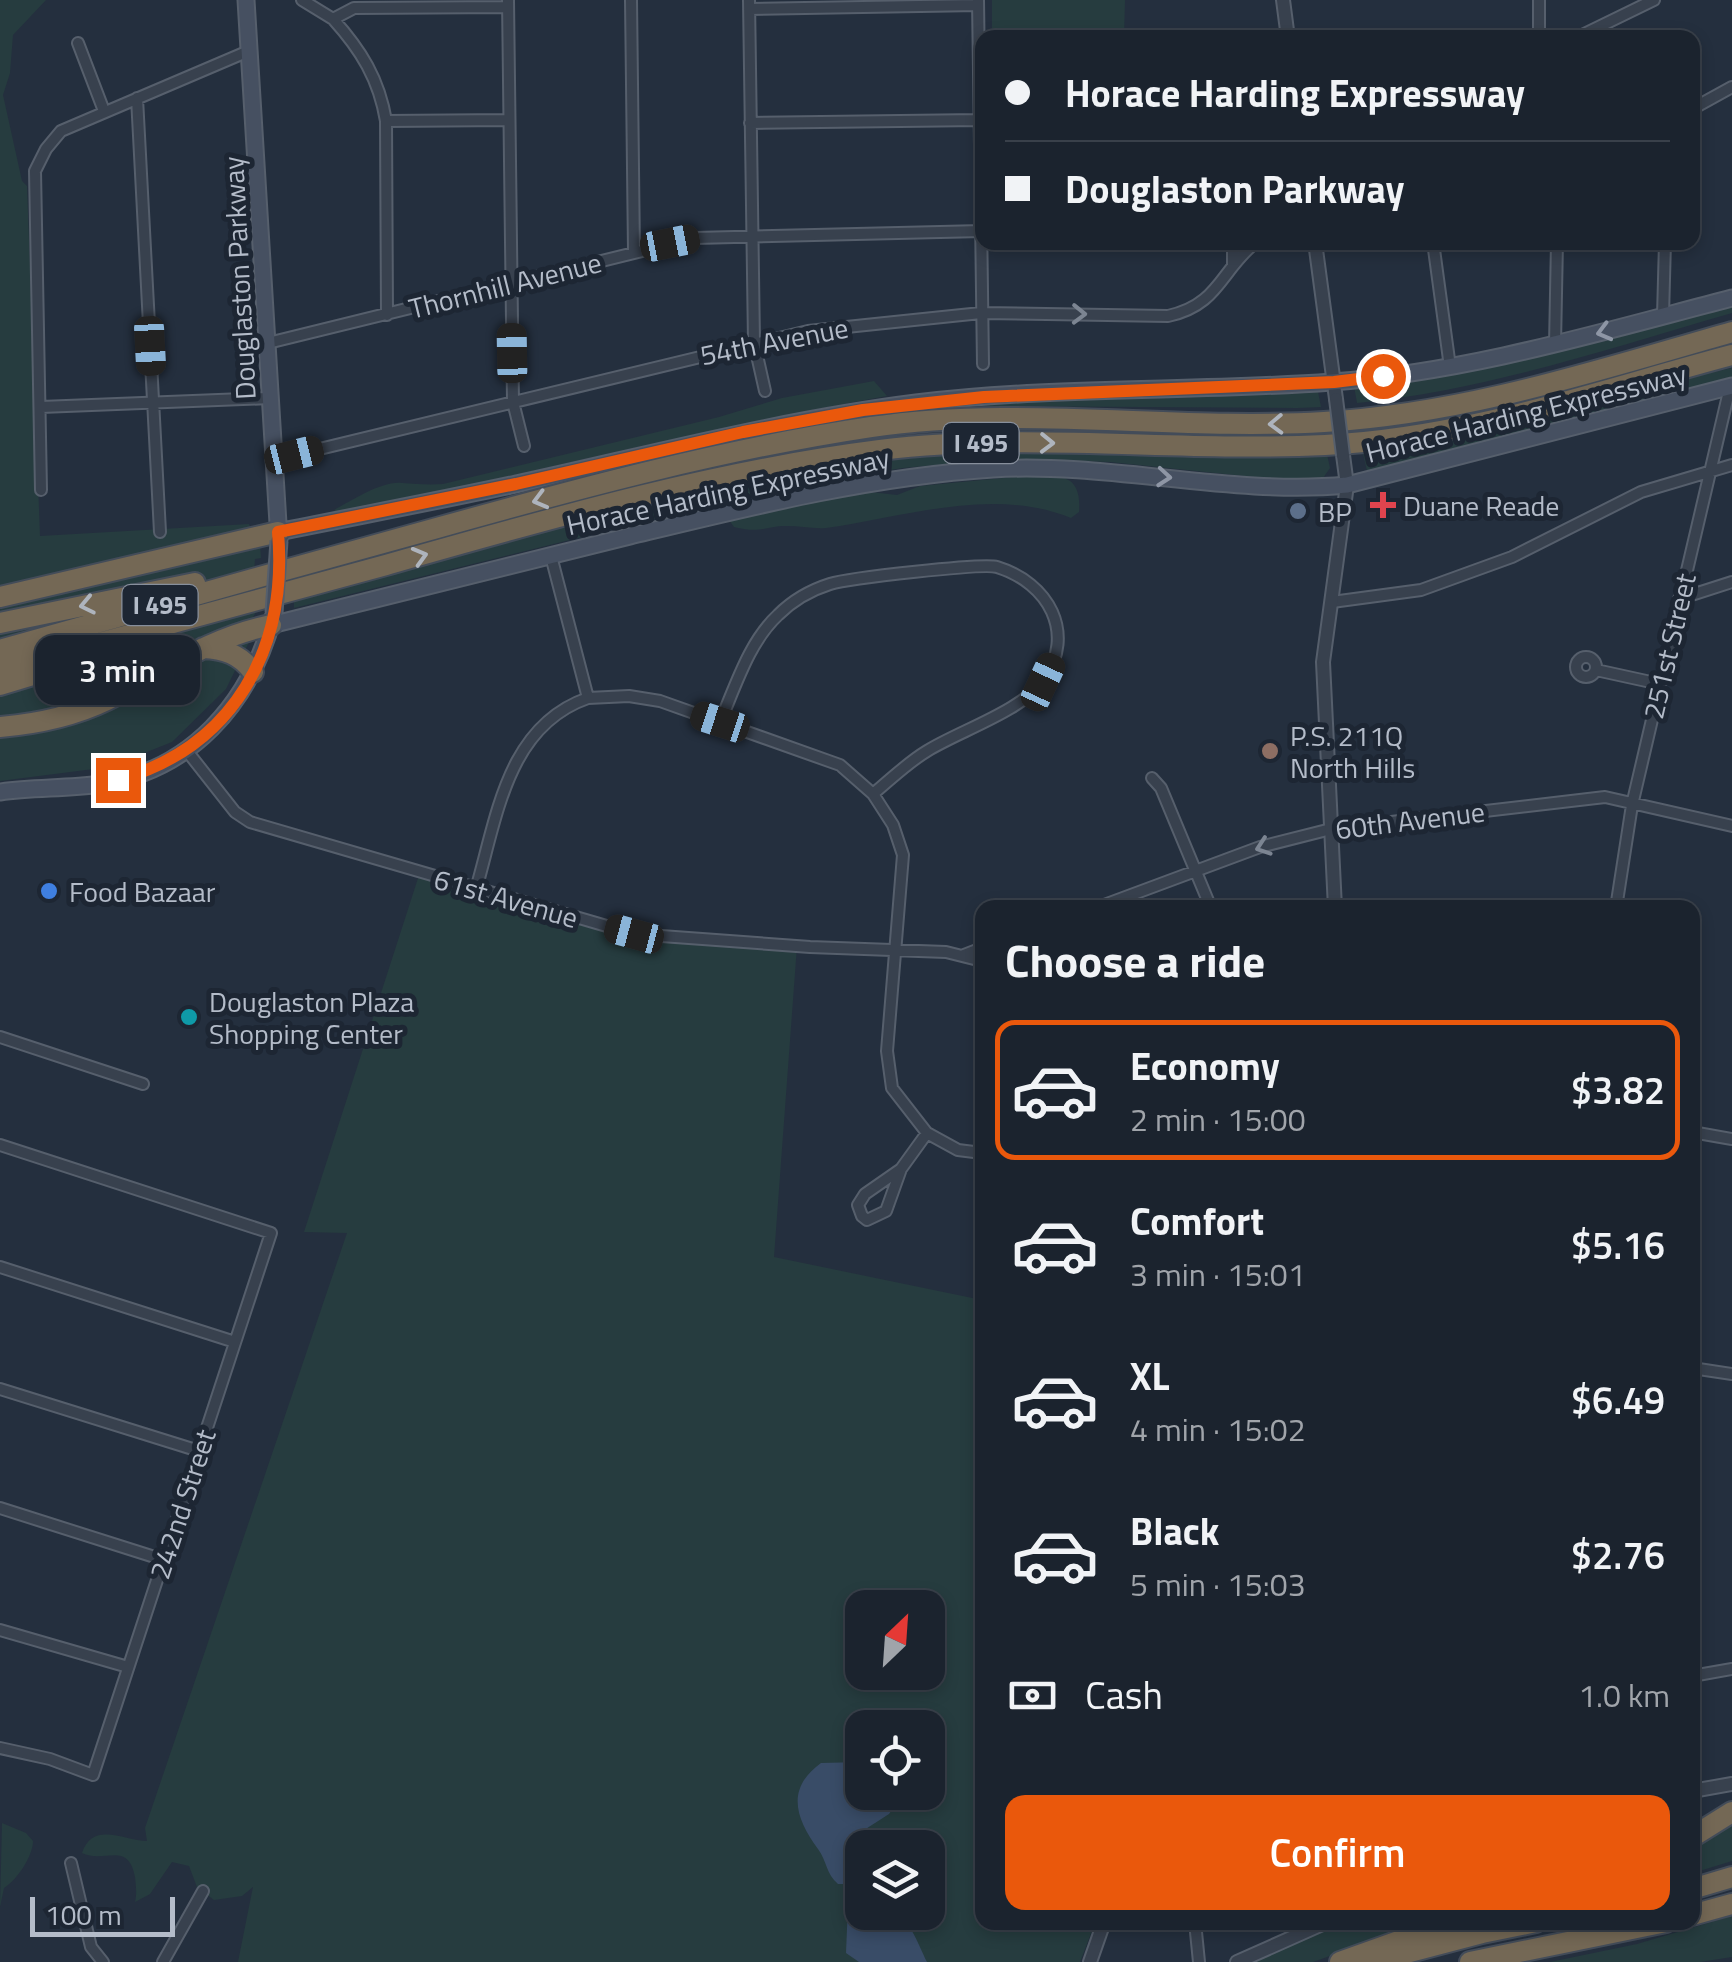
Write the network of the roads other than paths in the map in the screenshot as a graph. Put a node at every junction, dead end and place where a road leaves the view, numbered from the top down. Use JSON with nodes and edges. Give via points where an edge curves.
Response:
{"nodes":[{"id":1,"x":246,"y":0,"type":"edge"},
{"id":2,"x":302,"y":0,"type":"edge"},
{"id":3,"x":631,"y":0,"type":"edge"},
{"id":4,"x":1285,"y":0,"type":"edge"},
{"id":5,"x":1539,"y":0,"type":"edge"},
{"id":6,"x":1654,"y":0,"type":"edge"},
{"id":7,"x":978,"y":3,"type":"edge"},
{"id":8,"x":508,"y":4,"type":"edge"},
{"id":9,"x":749,"y":4,"type":"edge"},
{"id":10,"x":333,"y":19,"type":"junction"},
{"id":11,"x":978,"y":30,"type":"edge"},
{"id":12,"x":1287,"y":30,"type":"edge"},
{"id":13,"x":1539,"y":30,"type":"edge"},
{"id":14,"x":1592,"y":30,"type":"edge"},
{"id":15,"x":78,"y":43,"type":"dead end"},
{"id":16,"x":251,"y":50,"type":"junction"},
{"id":17,"x":1732,"y":87,"type":"edge"},
{"id":18,"x":137,"y":98,"type":"junction"},
{"id":19,"x":1700,"y":104,"type":"edge"},
{"id":20,"x":104,"y":111,"type":"junction"},
{"id":21,"x":508,"y":120,"type":"junction"},
{"id":22,"x":975,"y":120,"type":"edge"},
{"id":23,"x":386,"y":121,"type":"junction"},
{"id":24,"x":750,"y":123,"type":"junction"},
{"id":25,"x":975,"y":231,"type":"edge"},
{"id":26,"x":752,"y":234,"type":"junction"},
{"id":27,"x":982,"y":250,"type":"edge"},
{"id":28,"x":1233,"y":250,"type":"edge"},
{"id":29,"x":1248,"y":250,"type":"edge"},
{"id":30,"x":1316,"y":250,"type":"edge"},
{"id":31,"x":1434,"y":250,"type":"edge"},
{"id":32,"x":1557,"y":250,"type":"edge"},
{"id":33,"x":1664,"y":250,"type":"edge"},
{"id":34,"x":634,"y":252,"type":"junction"},
{"id":35,"x":1232,"y":266,"type":"junction"},
{"id":36,"x":510,"y":284,"type":"junction"},
{"id":37,"x":1732,"y":298,"type":"edge"},
{"id":38,"x":981,"y":314,"type":"junction"},
{"id":39,"x":387,"y":315,"type":"junction"},
{"id":40,"x":1663,"y":316,"type":"junction"},
{"id":41,"x":1732,"y":332,"type":"edge"},
{"id":42,"x":754,"y":342,"type":"junction"},
{"id":43,"x":268,"y":344,"type":"junction"},
{"id":44,"x":1554,"y":344,"type":"junction"},
{"id":45,"x":1732,"y":357,"type":"edge"},
{"id":46,"x":983,"y":364,"type":"dead end"},
{"id":47,"x":1450,"y":367,"type":"junction"},
{"id":48,"x":1731,"y":386,"type":"edge"},
{"id":49,"x":1335,"y":390,"type":"junction"},
{"id":50,"x":766,"y":391,"type":"dead end"},
{"id":51,"x":270,"y":398,"type":"junction"},
{"id":52,"x":513,"y":402,"type":"junction"},
{"id":53,"x":153,"y":404,"type":"junction"},
{"id":54,"x":41,"y":407,"type":"junction"},
{"id":55,"x":524,"y":446,"type":"dead end"},
{"id":56,"x":274,"y":460,"type":"junction"},
{"id":57,"x":1732,"y":465,"type":"edge"},
{"id":58,"x":1709,"y":470,"type":"junction"},
{"id":59,"x":1347,"y":485,"type":"junction"},
{"id":60,"x":41,"y":490,"type":"dead end"},
{"id":61,"x":160,"y":532,"type":"dead end"},
{"id":62,"x":278,"y":536,"type":"junction"},
{"id":63,"x":551,"y":556,"type":"junction"},
{"id":64,"x":320,"y":560,"type":"junction"},
{"id":65,"x":326,"y":582,"type":"junction"},
{"id":66,"x":1732,"y":582,"type":"edge"},
{"id":67,"x":0,"y":595,"type":"edge"},
{"id":68,"x":1680,"y":599,"type":"junction"},
{"id":69,"x":1332,"y":602,"type":"junction"},
{"id":70,"x":272,"y":619,"type":"junction"},
{"id":71,"x":0,"y":622,"type":"edge"},
{"id":72,"x":201,"y":648,"type":"junction"},
{"id":73,"x":0,"y":650,"type":"edge"},
{"id":74,"x":0,"y":670,"type":"edge"},
{"id":75,"x":1596,"y":670,"type":"dead end"},
{"id":76,"x":253,"y":672,"type":"junction"},
{"id":77,"x":1660,"y":684,"type":"junction"},
{"id":78,"x":0,"y":686,"type":"edge"},
{"id":79,"x":588,"y":698,"type":"junction"},
{"id":80,"x":720,"y":722,"type":"junction"},
{"id":81,"x":0,"y":728,"type":"edge"},
{"id":82,"x":187,"y":751,"type":"junction"},
{"id":83,"x":1152,"y":778,"type":"dead end"},
{"id":84,"x":0,"y":792,"type":"edge"},
{"id":85,"x":873,"y":794,"type":"junction"},
{"id":86,"x":1632,"y":805,"type":"junction"},
{"id":87,"x":1732,"y":826,"type":"edge"},
{"id":88,"x":1331,"y":828,"type":"junction"},
{"id":89,"x":1197,"y":872,"type":"junction"},
{"id":90,"x":476,"y":888,"type":"junction"},
{"id":91,"x":1118,"y":900,"type":"edge"},
{"id":92,"x":1208,"y":900,"type":"edge"},
{"id":93,"x":1335,"y":900,"type":"edge"},
{"id":94,"x":1617,"y":900,"type":"edge"},
{"id":95,"x":896,"y":951,"type":"junction"},
{"id":96,"x":975,"y":951,"type":"edge"},
{"id":97,"x":963,"y":955,"type":"junction"},
{"id":98,"x":975,"y":959,"type":"edge"},
{"id":99,"x":0,"y":1037,"type":"edge"},
{"id":100,"x":143,"y":1084,"type":"dead end"},
{"id":101,"x":928,"y":1133,"type":"junction"},
{"id":102,"x":1700,"y":1133,"type":"edge"},
{"id":103,"x":1732,"y":1138,"type":"edge"},
{"id":104,"x":0,"y":1145,"type":"edge"},
{"id":105,"x":975,"y":1152,"type":"edge"},
{"id":106,"x":902,"y":1169,"type":"junction"},
{"id":107,"x":0,"y":1266,"type":"edge"},
{"id":108,"x":235,"y":1342,"type":"junction"},
{"id":109,"x":1700,"y":1369,"type":"edge"},
{"id":110,"x":1732,"y":1374,"type":"edge"},
{"id":111,"x":0,"y":1389,"type":"edge"},
{"id":112,"x":200,"y":1451,"type":"junction"},
{"id":113,"x":0,"y":1508,"type":"edge"},
{"id":114,"x":164,"y":1560,"type":"junction"},
{"id":115,"x":0,"y":1630,"type":"edge"},
{"id":116,"x":128,"y":1668,"type":"junction"},
{"id":117,"x":1732,"y":1669,"type":"edge"},
{"id":118,"x":1700,"y":1675,"type":"edge"},
{"id":119,"x":0,"y":1748,"type":"edge"},
{"id":120,"x":1732,"y":1784,"type":"edge"},
{"id":121,"x":1700,"y":1790,"type":"edge"},
{"id":122,"x":1732,"y":1812,"type":"edge"},
{"id":123,"x":1700,"y":1832,"type":"edge"},
{"id":124,"x":71,"y":1863,"type":"dead end"},
{"id":125,"x":1732,"y":1877,"type":"edge"},
{"id":126,"x":1700,"y":1887,"type":"edge"},
{"id":127,"x":203,"y":1890,"type":"dead end"},
{"id":128,"x":1732,"y":1904,"type":"edge"},
{"id":129,"x":1700,"y":1913,"type":"edge"},
{"id":130,"x":1101,"y":1930,"type":"edge"},
{"id":131,"x":1195,"y":1930,"type":"edge"},
{"id":132,"x":1300,"y":1930,"type":"edge"},
{"id":133,"x":1430,"y":1930,"type":"edge"},
{"id":134,"x":1498,"y":1930,"type":"edge"},
{"id":135,"x":1627,"y":1930,"type":"edge"},
{"id":136,"x":103,"y":1962,"type":"edge"},
{"id":137,"x":163,"y":1962,"type":"edge"},
{"id":138,"x":1090,"y":1962,"type":"edge"},
{"id":139,"x":1199,"y":1962,"type":"edge"},
{"id":140,"x":1237,"y":1962,"type":"edge"},
{"id":141,"x":1340,"y":1962,"type":"edge"},
{"id":142,"x":1372,"y":1962,"type":"edge"},
{"id":143,"x":1470,"y":1962,"type":"edge"}],
"edges":[{"from":1,"to":16,"type":"main road","name":"Douglaston Parkway"},
{"from":2,"to":10,"type":"street"},
{"from":3,"to":34,"type":"street"},
{"from":4,"to":12,"type":"street"},
{"from":5,"to":13,"type":"street"},
{"from":6,"to":14,"type":"street"},
{"from":7,"to":9,"type":"street"},
{"from":7,"to":11,"type":"street"},
{"from":8,"to":10,"type":"street","via":[[354,8]]},
{"from":8,"to":21,"type":"street"},
{"from":9,"to":24,"type":"street"},
{"from":10,"to":23,"type":"street","via":[[367,62]]},
{"from":15,"to":20,"type":"street"},
{"from":16,"to":18,"type":"street"},
{"from":16,"to":43,"type":"main road","name":"Douglaston Parkway"},
{"from":17,"to":19,"type":"street"},
{"from":18,"to":20,"type":"street"},
{"from":18,"to":53,"type":"street"},
{"from":20,"to":54,"type":"street","via":[[61,131],[35,171]]},
{"from":21,"to":23,"type":"street"},
{"from":21,"to":36,"type":"street"},
{"from":22,"to":24,"type":"street"},
{"from":23,"to":39,"type":"street"},
{"from":24,"to":26,"type":"street"},
{"from":25,"to":26,"type":"street","name":"Thornhill Avenue"},
{"from":26,"to":34,"type":"street","name":"Thornhill Avenue"},
{"from":26,"to":42,"type":"street"},
{"from":27,"to":38,"type":"street"},
{"from":28,"to":35,"type":"street"},
{"from":29,"to":35,"type":"street","name":"54th Avenue"},
{"from":30,"to":49,"type":"street"},
{"from":31,"to":47,"type":"street"},
{"from":32,"to":44,"type":"street"},
{"from":33,"to":40,"type":"street"},
{"from":34,"to":36,"type":"street","name":"Thornhill Avenue"},
{"from":38,"to":35,"type":"street","name":"54th Avenue","one_way":true,"via":[[1168,316],[1209,298]]},
{"from":36,"to":39,"type":"street","name":"Thornhill Avenue"},
{"from":36,"to":52,"type":"street"},
{"from":37,"to":40,"type":"main road","name":"Horace Harding Expressway"},
{"from":38,"to":42,"type":"street","name":"54th Avenue"},
{"from":38,"to":46,"type":"street"},
{"from":39,"to":43,"type":"street","name":"Thornhill Avenue"},
{"from":40,"to":44,"type":"main road","name":"Horace Harding Expressway","one_way":true},
{"from":41,"to":64,"type":"highway","number":"I 495","one_way":true,"via":[[1528,390],[1396,415],[1257,424],[1011,418],[806,438],[620,479]]},
{"from":42,"to":50,"type":"street"},
{"from":42,"to":52,"type":"street","name":"54th Avenue"},
{"from":43,"to":51,"type":"main road","name":"Douglaston Parkway"},
{"from":44,"to":47,"type":"main road","name":"Horace Harding Expressway"},
{"from":65,"to":45,"type":"highway","number":"I 495","one_way":true,"via":[[533,524],[810,461],[940,444],[1251,447],[1400,438],[1541,411]]},
{"from":47,"to":49,"type":"main road","name":"Horace Harding Expressway"},
{"from":48,"to":58,"type":"street","name":"251st Street"},
{"from":48,"to":59,"type":"main road","name":"Horace Harding Expressway"},
{"from":49,"to":59,"type":"street","bridge":true},
{"from":49,"to":62,"type":"main road","name":"Horace Harding Expressway","via":[[984,397],[863,410]]},
{"from":51,"to":53,"type":"street"},
{"from":51,"to":56,"type":"main road","name":"Douglaston Parkway"},
{"from":52,"to":55,"type":"street"},
{"from":52,"to":56,"type":"street","name":"54th Avenue"},
{"from":53,"to":54,"type":"street"},
{"from":53,"to":61,"type":"street"},
{"from":54,"to":60,"type":"street"},
{"from":56,"to":62,"type":"main road","name":"Douglaston Parkway"},
{"from":57,"to":58,"type":"street"},
{"from":58,"to":68,"type":"street","name":"251st Street"},
{"from":58,"to":69,"type":"street","via":[[1640,492],[1512,557],[1420,590]]},
{"from":63,"to":59,"type":"main road","name":"Horace Harding Expressway","one_way":true,"via":[[774,501],[941,474],[1050,469]]},
{"from":59,"to":69,"type":"street"},
{"from":62,"to":67,"type":"highway"},
{"from":62,"to":70,"type":"main road","name":"Douglaston Parkway","bridge":true},
{"from":63,"to":70,"type":"main road","name":"Horace Harding Expressway"},
{"from":63,"to":79,"type":"street"},
{"from":64,"to":71,"type":"highway","one_way":true},
{"from":64,"to":73,"type":"highway","number":"I 495"},
{"from":65,"to":74,"type":"highway","number":"I 495"},
{"from":65,"to":78,"type":"highway"},
{"from":66,"to":68,"type":"street"},
{"from":68,"to":77,"type":"street","name":"251st Street"},
{"from":69,"to":88,"type":"street","via":[[1323,662]]},
{"from":70,"to":72,"type":"highway"},
{"from":70,"to":76,"type":"main road","name":"Douglaston Parkway"},
{"from":72,"to":76,"type":"highway","via":[[238,656]]},
{"from":72,"to":81,"type":"highway","via":[[104,701]]},
{"from":75,"to":77,"type":"street"},
{"from":76,"to":82,"type":"main road","name":"Douglaston Parkway","via":[[231,709]]},
{"from":77,"to":86,"type":"street","name":"251st Street"},
{"from":79,"to":80,"type":"street","via":[[642,697]]},
{"from":79,"to":90,"type":"street","via":[[552,718],[518,755]]},
{"from":80,"to":85,"type":"street","via":[[840,766]]},
{"from":80,"to":85,"type":"street","via":[[756,640],[802,596],[832,583],[994,566],[1029,583],[1054,610],[1060,646],[1043,682],[924,752]]},
{"from":82,"to":84,"type":"main road","name":"Douglaston Parkway","via":[[101,784]]},
{"from":82,"to":90,"type":"street","name":"61st Avenue","via":[[250,822]]},
{"from":83,"to":89,"type":"street"},
{"from":85,"to":95,"type":"street","via":[[903,855]]},
{"from":86,"to":87,"type":"street","name":"60th Avenue"},
{"from":86,"to":88,"type":"street","name":"60th Avenue","via":[[1606,798]]},
{"from":86,"to":94,"type":"street","name":"251st Street"},
{"from":88,"to":89,"type":"street","name":"60th Avenue","one_way":true},
{"from":88,"to":93,"type":"street"},
{"from":89,"to":91,"type":"street","name":"60th Avenue"},
{"from":89,"to":92,"type":"street"},
{"from":90,"to":95,"type":"street","name":"61st Avenue","via":[[634,934]]},
{"from":95,"to":97,"type":"street","name":"61st Avenue"},
{"from":95,"to":101,"type":"street","via":[[889,1073],[892,1088]]},
{"from":96,"to":97,"type":"street"},
{"from":97,"to":98,"type":"street","name":"61st Avenue"},
{"from":99,"to":100,"type":"street"},
{"from":101,"to":105,"type":"street"},
{"from":101,"to":106,"type":"street"},
{"from":102,"to":103,"type":"street"},
{"from":104,"to":108,"type":"street","name":"242nd Street","via":[[271,1232]]},
{"from":106,"to":106,"type":"street","via":[[865,1194],[858,1205],[862,1216],[886,1212]]},
{"from":107,"to":108,"type":"street"},
{"from":108,"to":112,"type":"street","name":"242nd Street"},
{"from":109,"to":110,"type":"street"},
{"from":111,"to":112,"type":"street"},
{"from":112,"to":114,"type":"street","name":"242nd Street"},
{"from":113,"to":114,"type":"street"},
{"from":114,"to":116,"type":"street","name":"242nd Street"},
{"from":115,"to":116,"type":"street"},
{"from":116,"to":119,"type":"street","name":"242nd Street","via":[[93,1775]]},
{"from":117,"to":118,"type":"street"},
{"from":120,"to":121,"type":"street"},
{"from":122,"to":123,"type":"highway"},
{"from":124,"to":136,"type":"street","via":[[90,1947]]},
{"from":125,"to":126,"type":"highway"},
{"from":127,"to":137,"type":"street"},
{"from":128,"to":129,"type":"highway"},
{"from":130,"to":138,"type":"street"},
{"from":131,"to":139,"type":"street"},
{"from":132,"to":140,"type":"street"},
{"from":133,"to":141,"type":"highway"},
{"from":134,"to":142,"type":"highway"},
{"from":135,"to":143,"type":"highway"}]}
